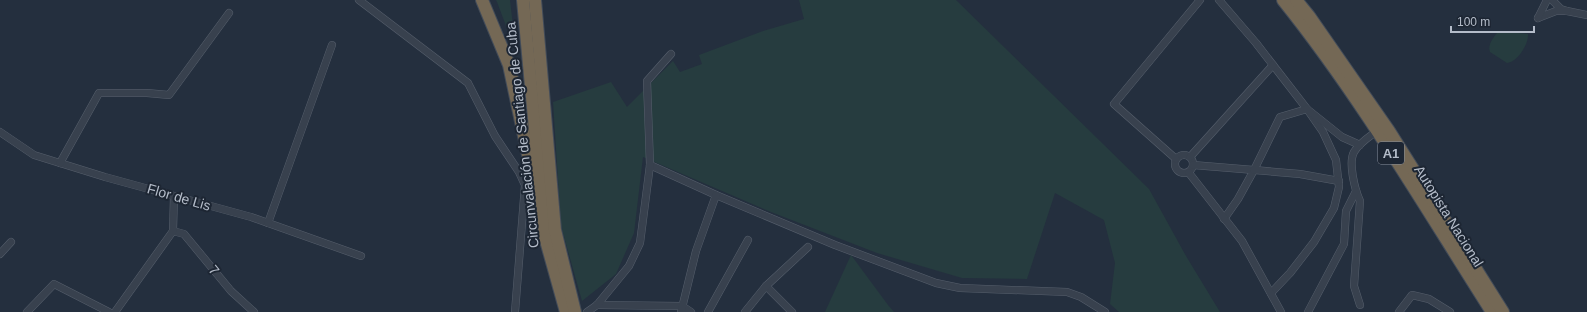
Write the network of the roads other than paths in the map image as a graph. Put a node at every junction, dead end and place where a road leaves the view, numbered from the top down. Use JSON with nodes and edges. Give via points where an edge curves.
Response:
{"nodes":[{"id":1,"x":359,"y":0,"type":"edge"},
{"id":2,"x":482,"y":0,"type":"edge"},
{"id":3,"x":523,"y":0,"type":"edge"},
{"id":4,"x":535,"y":0,"type":"edge"},
{"id":5,"x":539,"y":0,"type":"edge"},
{"id":6,"x":1200,"y":0,"type":"edge"},
{"id":7,"x":1219,"y":0,"type":"edge"},
{"id":8,"x":1283,"y":0,"type":"edge"},
{"id":9,"x":1296,"y":0,"type":"edge"},
{"id":10,"x":1547,"y":0,"type":"edge"},
{"id":11,"x":1552,"y":0,"type":"edge"},
{"id":12,"x":1567,"y":11,"type":"junction"},
{"id":13,"x":229,"y":13,"type":"dead end"},
{"id":14,"x":1587,"y":15,"type":"edge"},
{"id":15,"x":332,"y":45,"type":"dead end"},
{"id":16,"x":670,"y":54,"type":"dead end"},
{"id":17,"x":540,"y":64,"type":"junction"},
{"id":18,"x":1273,"y":65,"type":"junction"},
{"id":19,"x":1307,"y":109,"type":"junction"},
{"id":20,"x":1377,"y":131,"type":"junction"},
{"id":21,"x":0,"y":132,"type":"edge"},
{"id":22,"x":1360,"y":145,"type":"junction"},
{"id":23,"x":1190,"y":157,"type":"junction"},
{"id":24,"x":1176,"y":159,"type":"junction"},
{"id":25,"x":60,"y":163,"type":"junction"},
{"id":26,"x":650,"y":165,"type":"junction"},
{"id":27,"x":1193,"y":165,"type":"junction"},
{"id":28,"x":1254,"y":170,"type":"junction"},
{"id":29,"x":519,"y":172,"type":"junction"},
{"id":30,"x":1188,"y":173,"type":"junction"},
{"id":31,"x":1339,"y":181,"type":"junction"},
{"id":32,"x":534,"y":184,"type":"junction"},
{"id":33,"x":1356,"y":191,"type":"junction"},
{"id":34,"x":716,"y":195,"type":"junction"},
{"id":35,"x":174,"y":196,"type":"junction"},
{"id":36,"x":1224,"y":219,"type":"junction"},
{"id":37,"x":268,"y":222,"type":"junction"},
{"id":38,"x":173,"y":231,"type":"junction"},
{"id":39,"x":550,"y":234,"type":"junction"},
{"id":40,"x":748,"y":240,"type":"dead end"},
{"id":41,"x":11,"y":242,"type":"dead end"},
{"id":42,"x":808,"y":247,"type":"dead end"},
{"id":43,"x":0,"y":254,"type":"edge"},
{"id":44,"x":361,"y":256,"type":"dead end"},
{"id":45,"x":766,"y":286,"type":"junction"},
{"id":46,"x":1271,"y":293,"type":"junction"},
{"id":47,"x":597,"y":305,"type":"junction"},
{"id":48,"x":1360,"y":305,"type":"dead end"},
{"id":49,"x":681,"y":309,"type":"edge"},
{"id":50,"x":27,"y":312,"type":"edge"},
{"id":51,"x":109,"y":312,"type":"edge"},
{"id":52,"x":115,"y":312,"type":"edge"},
{"id":53,"x":254,"y":312,"type":"edge"},
{"id":54,"x":515,"y":312,"type":"edge"},
{"id":55,"x":566,"y":312,"type":"edge"},
{"id":56,"x":575,"y":312,"type":"edge"},
{"id":57,"x":587,"y":312,"type":"edge"},
{"id":58,"x":691,"y":312,"type":"edge"},
{"id":59,"x":708,"y":312,"type":"edge"},
{"id":60,"x":745,"y":312,"type":"edge"},
{"id":61,"x":792,"y":312,"type":"edge"},
{"id":62,"x":1105,"y":312,"type":"edge"},
{"id":63,"x":1281,"y":312,"type":"edge"},
{"id":64,"x":1308,"y":312,"type":"edge"},
{"id":65,"x":1399,"y":312,"type":"edge"},
{"id":66,"x":1450,"y":312,"type":"edge"},
{"id":67,"x":1492,"y":312,"type":"edge"},
{"id":68,"x":1503,"y":312,"type":"edge"}],
"edges":[{"from":1,"to":29,"type":"street","via":[[468,83],[495,136]]},
{"from":2,"to":32,"type":"highway","via":[[510,64]]},
{"from":3,"to":39,"type":"highway","name":"Circunvalación de Santiago de Cuba"},
{"from":4,"to":17,"type":"highway","name":"Circunvalación de Santiago de Cuba"},
{"from":5,"to":17,"type":"highway"},
{"from":6,"to":24,"type":"street","via":[[1114,104]]},
{"from":7,"to":18,"type":"street"},
{"from":8,"to":20,"type":"highway","name":"Autopista Nacional","number":"A1","via":[[1308,31]]},
{"from":9,"to":68,"type":"highway","name":"Autopista Nacional","number":"A1","via":[[1389,131]]},
{"from":10,"to":12,"type":"street","via":[[1538,18],[1556,11]]},
{"from":11,"to":12,"type":"street"},
{"from":12,"to":14,"type":"street"},
{"from":13,"to":25,"type":"street","via":[[169,95],[99,93]]},
{"from":15,"to":37,"type":"street"},
{"from":16,"to":26,"type":"street","via":[[647,81]]},
{"from":17,"to":39,"type":"highway","name":"Circunvalación de Santiago de Cuba"},
{"from":18,"to":19,"type":"street"},
{"from":18,"to":23,"type":"street"},
{"from":19,"to":22,"type":"street","via":[[1342,137]]},
{"from":19,"to":28,"type":"street","via":[[1280,117]]},
{"from":19,"to":31,"type":"street","via":[[1323,132],[1336,160]]},
{"from":20,"to":22,"type":"street"},
{"from":20,"to":67,"type":"highway","name":"Autopista Nacional","number":"A1"},
{"from":21,"to":25,"type":"street","name":"Flor de Lis","via":[[34,155]]},
{"from":22,"to":33,"type":"street","via":[[1352,160]]},
{"from":23,"to":24,"type":"street","via":[[1181,155]]},
{"from":23,"to":27,"type":"street"},
{"from":24,"to":30,"type":"street","via":[[1174,165],[1177,171],[1182,174]]},
{"from":25,"to":35,"type":"street","name":"Flor de Lis"},
{"from":26,"to":34,"type":"street"},
{"from":26,"to":47,"type":"street","via":[[640,243],[629,266]]},
{"from":27,"to":28,"type":"street"},
{"from":27,"to":30,"type":"street"},
{"from":28,"to":31,"type":"street"},
{"from":28,"to":36,"type":"street"},
{"from":29,"to":32,"type":"street"},
{"from":29,"to":54,"type":"street","via":[[525,185]]},
{"from":30,"to":36,"type":"street"},
{"from":31,"to":46,"type":"street","via":[[1334,208],[1314,242]]},
{"from":32,"to":39,"type":"highway"},
{"from":33,"to":48,"type":"street","via":[[1360,201],[1354,286]]},
{"from":33,"to":64,"type":"street","via":[[1346,210],[1344,244]]},
{"from":34,"to":49,"type":"street","via":[[696,251]]},
{"from":34,"to":62,"type":"street","via":[[848,251],[936,283],[960,288],[1067,292],[1082,297]]},
{"from":35,"to":37,"type":"street","name":"Flor de Lis"},
{"from":35,"to":38,"type":"street"},
{"from":36,"to":46,"type":"street","via":[[1242,241]]},
{"from":37,"to":44,"type":"street","name":"Flor de Lis"},
{"from":38,"to":52,"type":"street"},
{"from":38,"to":53,"type":"street","name":"7","via":[[184,234],[231,291]]},
{"from":39,"to":55,"type":"highway","name":"Circunvalación de Santiago de Cuba"},
{"from":39,"to":56,"type":"highway","name":"Circunvalación de Santiago de Cuba"},
{"from":40,"to":59,"type":"street"},
{"from":41,"to":43,"type":"street"},
{"from":42,"to":45,"type":"street"},
{"from":45,"to":60,"type":"street"},
{"from":45,"to":61,"type":"street"},
{"from":46,"to":63,"type":"street"},
{"from":47,"to":49,"type":"street"},
{"from":47,"to":57,"type":"street"},
{"from":49,"to":58,"type":"street"},
{"from":50,"to":51,"type":"street","via":[[54,284]]},
{"from":65,"to":66,"type":"street","via":[[1412,295],[1429,299]]}]}
